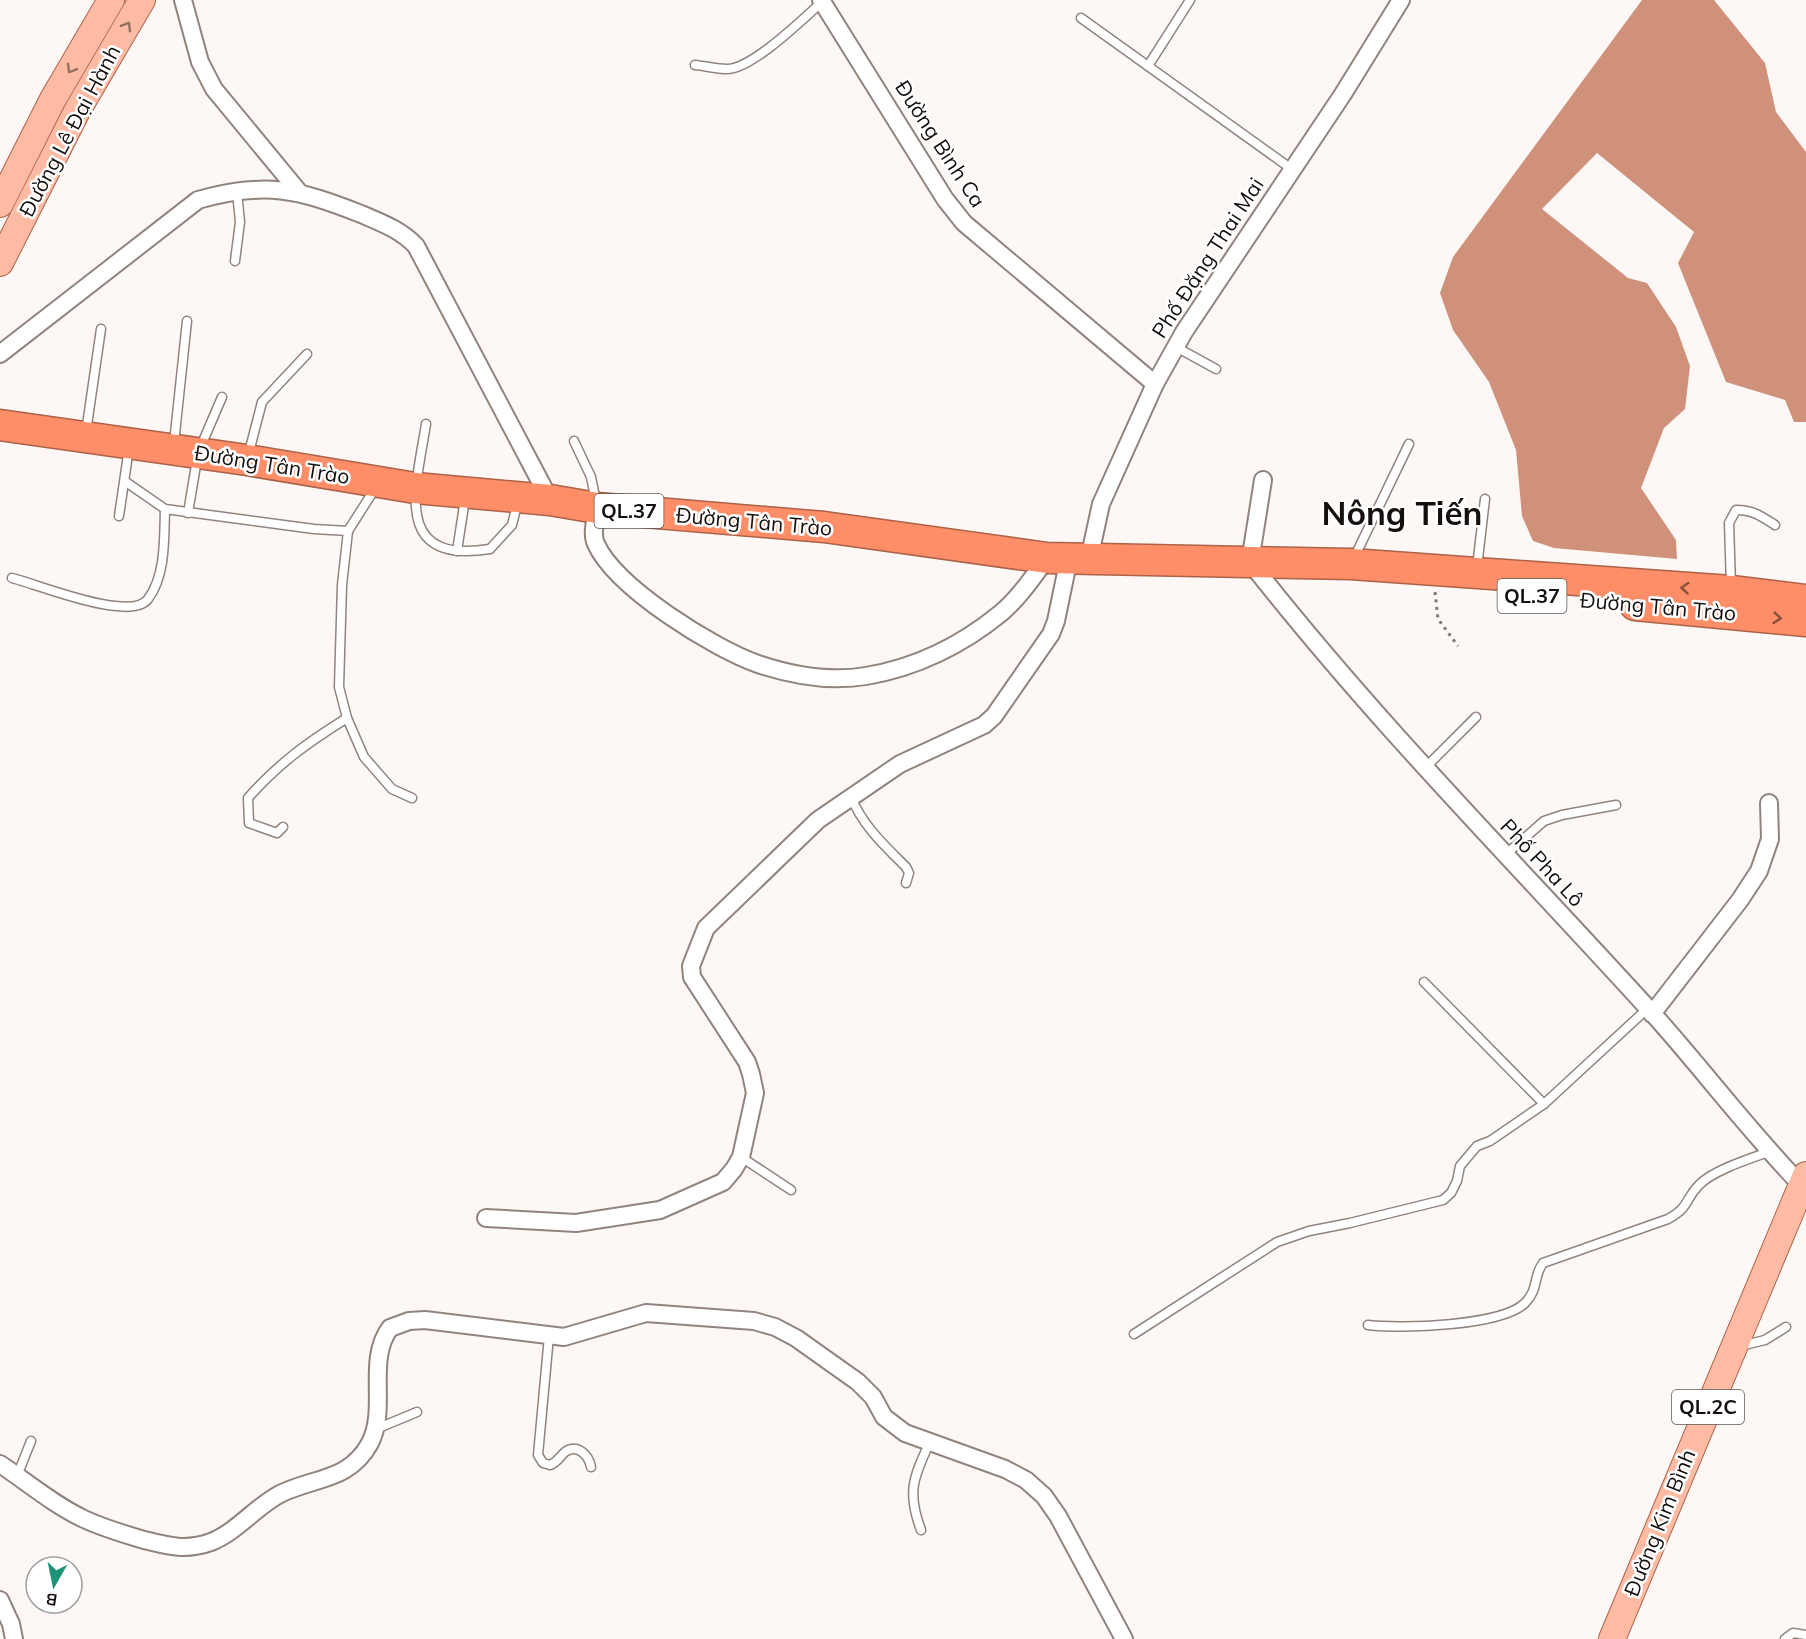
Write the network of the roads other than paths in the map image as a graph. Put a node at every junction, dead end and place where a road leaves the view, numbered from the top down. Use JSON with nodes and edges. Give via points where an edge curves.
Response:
{"nodes":[{"id":1,"x":111,"y":0,"type":"edge"},
{"id":2,"x":142,"y":0,"type":"edge"},
{"id":3,"x":183,"y":0,"type":"edge"},
{"id":4,"x":1190,"y":0,"type":"edge"},
{"id":5,"x":1401,"y":0,"type":"edge"},
{"id":6,"x":821,"y":1,"type":"edge"},
{"id":7,"x":1081,"y":18,"type":"dead end"},
{"id":8,"x":695,"y":65,"type":"dead end"},
{"id":9,"x":1148,"y":66,"type":"junction"},
{"id":10,"x":1293,"y":170,"type":"junction"},
{"id":11,"x":237,"y":192,"type":"junction"},
{"id":12,"x":300,"y":192,"type":"junction"},
{"id":13,"x":0,"y":204,"type":"edge"},
{"id":14,"x":235,"y":261,"type":"dead end"},
{"id":15,"x":0,"y":263,"type":"edge"},
{"id":16,"x":187,"y":321,"type":"dead end"},
{"id":17,"x":101,"y":329,"type":"dead end"},
{"id":18,"x":1176,"y":347,"type":"junction"},
{"id":19,"x":0,"y":354,"type":"edge"},
{"id":20,"x":307,"y":354,"type":"dead end"},
{"id":21,"x":1216,"y":369,"type":"dead end"},
{"id":22,"x":1155,"y":384,"type":"junction"},
{"id":23,"x":222,"y":398,"type":"dead end"},
{"id":24,"x":426,"y":424,"type":"dead end"},
{"id":25,"x":0,"y":425,"type":"edge"},
{"id":26,"x":86,"y":436,"type":"junction"},
{"id":27,"x":574,"y":441,"type":"dead end"},
{"id":28,"x":129,"y":444,"type":"junction"},
{"id":29,"x":1409,"y":444,"type":"dead end"},
{"id":30,"x":185,"y":452,"type":"junction"},
{"id":31,"x":247,"y":460,"type":"junction"},
{"id":32,"x":1263,"y":480,"type":"dead end"},
{"id":33,"x":126,"y":482,"type":"junction"},
{"id":34,"x":379,"y":482,"type":"junction"},
{"id":35,"x":415,"y":488,"type":"junction"},
{"id":36,"x":466,"y":493,"type":"junction"},
{"id":37,"x":519,"y":498,"type":"junction"},
{"id":38,"x":1485,"y":499,"type":"dead end"},
{"id":39,"x":550,"y":500,"type":"junction"},
{"id":40,"x":597,"y":508,"type":"junction"},
{"id":41,"x":165,"y":509,"type":"junction"},
{"id":42,"x":188,"y":513,"type":"junction"},
{"id":43,"x":119,"y":516,"type":"dead end"},
{"id":44,"x":1775,"y":525,"type":"dead end"},
{"id":45,"x":348,"y":531,"type":"junction"},
{"id":46,"x":457,"y":551,"type":"junction"},
{"id":47,"x":1068,"y":558,"type":"junction"},
{"id":48,"x":1255,"y":562,"type":"junction"},
{"id":49,"x":1351,"y":564,"type":"junction"},
{"id":50,"x":1476,"y":572,"type":"junction"},
{"id":51,"x":12,"y":578,"type":"dead end"},
{"id":52,"x":1806,"y":600,"type":"edge"},
{"id":53,"x":1727,"y":602,"type":"junction"},
{"id":54,"x":1806,"y":621,"type":"edge"},
{"id":55,"x":1476,"y":717,"type":"dead end"},
{"id":56,"x":347,"y":718,"type":"junction"},
{"id":57,"x":1424,"y":770,"type":"junction"},
{"id":58,"x":851,"y":797,"type":"junction"},
{"id":59,"x":412,"y":798,"type":"dead end"},
{"id":60,"x":1769,"y":803,"type":"dead end"},
{"id":61,"x":1616,"y":805,"type":"dead end"},
{"id":62,"x":283,"y":827,"type":"dead end"},
{"id":63,"x":1504,"y":855,"type":"junction"},
{"id":64,"x":906,"y":883,"type":"dead end"},
{"id":65,"x":1425,"y":982,"type":"dead end"},
{"id":66,"x":1650,"y":1011,"type":"junction"},
{"id":67,"x":1544,"y":1104,"type":"junction"},
{"id":68,"x":1772,"y":1151,"type":"junction"},
{"id":69,"x":741,"y":1157,"type":"junction"},
{"id":70,"x":1804,"y":1183,"type":"edge"},
{"id":71,"x":790,"y":1190,"type":"dead end"},
{"id":72,"x":486,"y":1218,"type":"dead end"},
{"id":73,"x":1368,"y":1325,"type":"dead end"},
{"id":74,"x":1786,"y":1327,"type":"dead end"},
{"id":75,"x":1134,"y":1334,"type":"dead end"},
{"id":76,"x":549,"y":1336,"type":"junction"},
{"id":77,"x":1733,"y":1347,"type":"junction"},
{"id":78,"x":417,"y":1413,"type":"dead end"},
{"id":79,"x":373,"y":1430,"type":"junction"},
{"id":80,"x":31,"y":1441,"type":"dead end"},
{"id":81,"x":929,"y":1444,"type":"junction"},
{"id":82,"x":0,"y":1464,"type":"edge"},
{"id":83,"x":591,"y":1467,"type":"dead end"},
{"id":84,"x":17,"y":1476,"type":"junction"},
{"id":85,"x":921,"y":1530,"type":"dead end"},
{"id":86,"x":0,"y":1600,"type":"edge"},
{"id":87,"x":1806,"y":1635,"type":"edge"},
{"id":88,"x":14,"y":1639,"type":"edge"},
{"id":89,"x":1124,"y":1639,"type":"edge"},
{"id":90,"x":1612,"y":1639,"type":"edge"},
{"id":91,"x":1785,"y":1639,"type":"edge"}],
"edges":[{"from":1,"to":13,"type":"main road","name":"Đường Lê Đại Hành","one_way":true,"via":[[53,99]]},
{"from":15,"to":2,"type":"main road","name":"Đường Lê Đại Hành","one_way":true,"via":[[77,111]]},
{"from":3,"to":12,"type":"street","via":[[200,62],[214,89]]},
{"from":4,"to":9,"type":"lane"},
{"from":5,"to":10,"type":"street","name":"Phố Đặng Thai Mai"},
{"from":6,"to":8,"type":"lane","via":[[777,43],[739,67]]},
{"from":6,"to":22,"type":"street","name":"Đường Bình Ca","via":[[964,223]]},
{"from":7,"to":9,"type":"lane"},
{"from":9,"to":10,"type":"lane"},
{"from":10,"to":18,"type":"street","name":"Phố Đặng Thai Mai"},
{"from":11,"to":12,"type":"street"},
{"from":11,"to":14,"type":"lane","via":[[240,222]]},
{"from":11,"to":19,"type":"street","via":[[198,200]]},
{"from":12,"to":39,"type":"street","via":[[390,226],[416,246]]},
{"from":16,"to":30,"type":"lane"},
{"from":17,"to":26,"type":"lane"},
{"from":18,"to":21,"type":"lane"},
{"from":18,"to":22,"type":"street","name":"Phố Đặng Thai Mai"},
{"from":20,"to":31,"type":"lane","via":[[262,402]]},
{"from":22,"to":47,"type":"street","name":"Phố Đặng Thai Mai","via":[[1101,504]]},
{"from":23,"to":30,"type":"lane"},
{"from":24,"to":35,"type":"lane"},
{"from":25,"to":26,"type":"highway","name":"Đường Tân Trào","number":"QL.37"},
{"from":26,"to":28,"type":"highway","name":"Đường Tân Trào","number":"QL.37"},
{"from":27,"to":40,"type":"lane","via":[[591,477]]},
{"from":28,"to":30,"type":"highway","name":"Đường Tân Trào","number":"QL.37"},
{"from":28,"to":33,"type":"lane"},
{"from":29,"to":49,"type":"lane"},
{"from":30,"to":31,"type":"highway","name":"Đường Tân Trào","number":"QL.37"},
{"from":30,"to":42,"type":"lane"},
{"from":31,"to":34,"type":"highway","name":"Đường Tân Trào","number":"QL.37"},
{"from":32,"to":48,"type":"street"},
{"from":33,"to":41,"type":"lane"},
{"from":33,"to":43,"type":"lane"},
{"from":34,"to":35,"type":"highway","name":"Đường Tân Trào","number":"QL.37"},
{"from":34,"to":45,"type":"lane"},
{"from":35,"to":36,"type":"highway","name":"Đường Tân Trào","number":"QL.37"},
{"from":35,"to":46,"type":"lane","via":[[416,523],[426,538]]},
{"from":36,"to":37,"type":"highway","name":"Đường Tân Trào","number":"QL.37"},
{"from":36,"to":46,"type":"lane"},
{"from":37,"to":39,"type":"highway","name":"Đường Tân Trào","number":"QL.37"},
{"from":37,"to":46,"type":"lane","via":[[512,525],[490,549]]},
{"from":38,"to":50,"type":"lane"},
{"from":39,"to":40,"type":"highway","name":"Đường Tân Trào","number":"QL.37"},
{"from":40,"to":47,"type":"highway","name":"Đường Tân Trào","number":"QL.37","via":[[824,527]]},
{"from":40,"to":47,"type":"street","via":[[595,542],[622,579],[732,653],[807,676],[867,676],[924,661],[946,651],[1001,613]]},
{"from":41,"to":42,"type":"lane"},
{"from":41,"to":51,"type":"lane","via":[[158,578],[148,600],[139,605],[119,606],[65,596]]},
{"from":42,"to":45,"type":"lane"},
{"from":44,"to":53,"type":"lane","via":[[1747,510],[1736,510],[1731,516]]},
{"from":45,"to":56,"type":"lane","via":[[339,687]]},
{"from":47,"to":48,"type":"highway","name":"Đường Tân Trào","number":"QL.37"},
{"from":47,"to":58,"type":"street","name":"Phố Đặng Thai Mai","via":[[1051,634],[994,716],[984,725],[900,764]]},
{"from":48,"to":49,"type":"highway","name":"Đường Tân Trào","number":"QL.37"},
{"from":48,"to":53,"type":"highway","name":"Đường Tân Trào","number":"QL.37","via":[[1328,579]]},
{"from":48,"to":57,"type":"street","name":"Phố Pha Lô","via":[[1299,625]]},
{"from":49,"to":50,"type":"highway","name":"Đường Tân Trào","number":"QL.37"},
{"from":53,"to":50,"type":"highway","name":"Đường Tân Trào","number":"QL.37","one_way":true},
{"from":52,"to":53,"type":"highway","name":"Đường Tân Trào","number":"QL.37"},
{"from":53,"to":54,"type":"highway","name":"Đường Tân Trào","number":"QL.37","one_way":true},
{"from":55,"to":57,"type":"lane"},
{"from":56,"to":59,"type":"lane","via":[[364,757],[392,789]]},
{"from":56,"to":62,"type":"lane","via":[[305,743],[274,768],[248,798],[249,824],[277,833]]},
{"from":57,"to":63,"type":"street","name":"Phố Pha Lô"},
{"from":58,"to":64,"type":"lane","via":[[874,836],[906,867]]},
{"from":58,"to":69,"type":"street","name":"Phố Đặng Thai Mai","via":[[818,820],[706,928],[691,966],[692,978],[751,1074],[755,1093]]},
{"from":60,"to":66,"type":"street","via":[[1770,839],[1759,871]]},
{"from":61,"to":63,"type":"lane","via":[[1544,821]]},
{"from":63,"to":66,"type":"street","name":"Phố Pha Lô"},
{"from":65,"to":67,"type":"lane"},
{"from":66,"to":67,"type":"lane"},
{"from":66,"to":68,"type":"street","name":"Phố Pha Lô"},
{"from":67,"to":75,"type":"lane","via":[[1477,1146],[1460,1166],[1454,1187],[1443,1200],[1277,1242]]},
{"from":68,"to":70,"type":"street","name":"Phố Pha Lô"},
{"from":68,"to":73,"type":"lane","via":[[1709,1178],[1699,1185],[1684,1209],[1668,1219],[1543,1263],[1534,1293],[1510,1313],[1414,1328]]},
{"from":69,"to":71,"type":"lane"},
{"from":69,"to":72,"type":"street","via":[[723,1182],[660,1210],[576,1223]]},
{"from":70,"to":77,"type":"main road","name":"Đường Kim Bình","number":"QL.2C"},
{"from":74,"to":77,"type":"lane","via":[[1765,1340]]},
{"from":76,"to":79,"type":"street","via":[[425,1320],[390,1328],[380,1347]]},
{"from":76,"to":81,"type":"street","via":[[564,1337],[646,1313],[754,1321],[796,1338],[858,1382],[873,1397],[884,1417]]},
{"from":76,"to":83,"type":"lane","via":[[538,1455],[550,1465],[565,1452],[580,1450],[589,1458]]},
{"from":77,"to":90,"type":"main road","name":"Đường Kim Bình","number":"QL.2C"},
{"from":78,"to":79,"type":"lane"},
{"from":79,"to":84,"type":"street","via":[[358,1462],[342,1473],[275,1497],[214,1541],[195,1547],[177,1549],[112,1531],[82,1518]]},
{"from":80,"to":84,"type":"lane"},
{"from":81,"to":85,"type":"lane","via":[[914,1476],[912,1493]]},
{"from":81,"to":89,"type":"street","via":[[1005,1469],[1026,1479],[1044,1496]]},
{"from":82,"to":84,"type":"street"},
{"from":86,"to":88,"type":"street"},
{"from":87,"to":91,"type":"lane","via":[[1793,1633]]}]}
